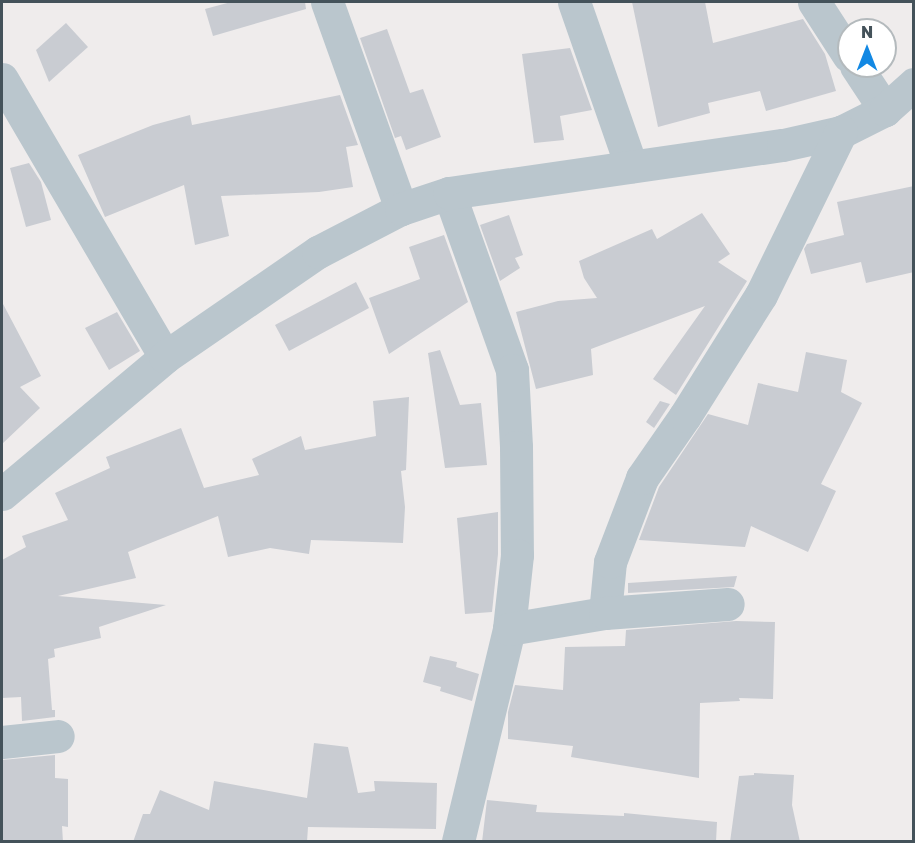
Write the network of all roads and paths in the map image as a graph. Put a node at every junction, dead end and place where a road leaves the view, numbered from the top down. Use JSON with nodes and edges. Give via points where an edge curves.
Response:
{"nodes":[{"id":1,"x":327,"y":2,"type":"edge"},
{"id":2,"x":574,"y":2,"type":"edge"},
{"id":3,"x":814,"y":2,"type":"edge"},
{"id":4,"x":837,"y":37,"type":"edge"},
{"id":5,"x":864,"y":78,"type":"edge"},
{"id":6,"x":2,"y":79,"type":"edge"},
{"id":7,"x":914,"y":84,"type":"edge"},
{"id":8,"x":885,"y":110,"type":"junction"},
{"id":9,"x":841,"y":132,"type":"junction"},
{"id":10,"x":631,"y":166,"type":"junction"},
{"id":11,"x":449,"y":193,"type":"junction"},
{"id":12,"x":401,"y":209,"type":"junction"},
{"id":13,"x":165,"y":357,"type":"junction"},
{"id":14,"x":2,"y":494,"type":"edge"},
{"id":15,"x":729,"y":604,"type":"dead end"},
{"id":16,"x":605,"y":613,"type":"junction"},
{"id":17,"x":510,"y":629,"type":"junction"},
{"id":18,"x":58,"y":736,"type":"dead end"},
{"id":19,"x":2,"y":742,"type":"edge"},
{"id":20,"x":458,"y":842,"type":"edge"}],
"edges":[{"from":1,"to":12,"type":"street"},
{"from":2,"to":10,"type":"street"},
{"from":3,"to":4,"type":"street"},
{"from":5,"to":8,"type":"street"},
{"from":6,"to":13,"type":"street"},
{"from":7,"to":8,"type":"street"},
{"from":8,"to":9,"type":"street"},
{"from":9,"to":10,"type":"street","via":[[783,145]]},
{"from":9,"to":16,"type":"street","via":[[761,295],[642,478],[610,562]]},
{"from":10,"to":11,"type":"street"},
{"from":11,"to":12,"type":"street"},
{"from":11,"to":17,"type":"street","via":[[512,370],[517,555]]},
{"from":12,"to":13,"type":"street","via":[[318,252]]},
{"from":13,"to":14,"type":"street"},
{"from":15,"to":16,"type":"street"},
{"from":16,"to":17,"type":"street"},
{"from":17,"to":20,"type":"street"},
{"from":18,"to":19,"type":"street"}]}
